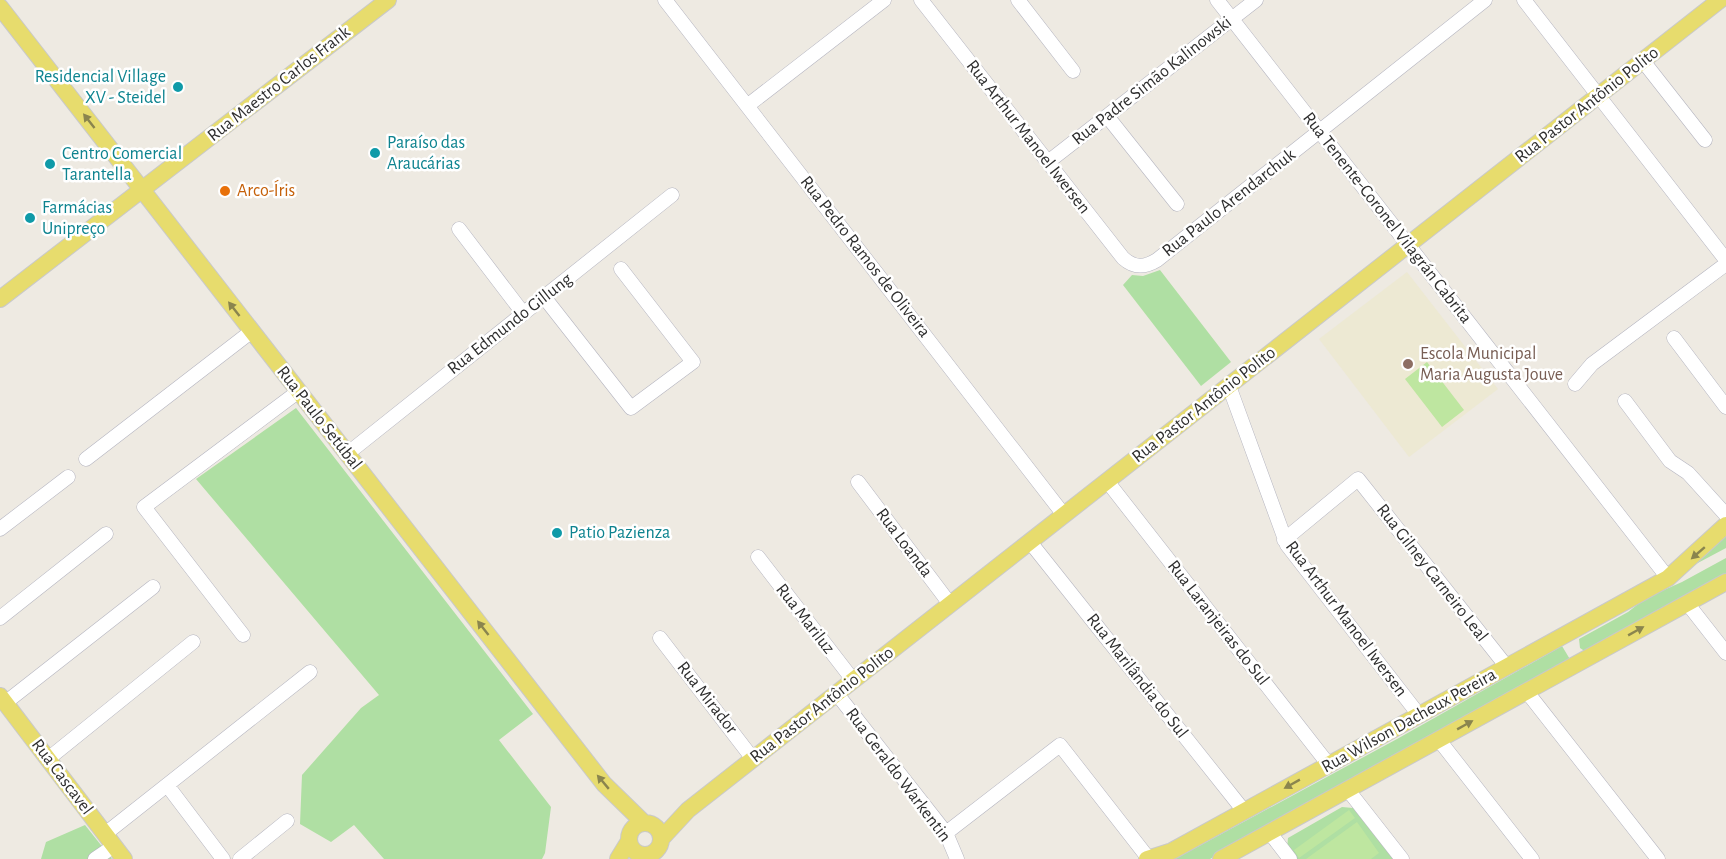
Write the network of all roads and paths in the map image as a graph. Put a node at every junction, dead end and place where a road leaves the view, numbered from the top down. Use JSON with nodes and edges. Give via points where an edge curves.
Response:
{"nodes":[{"id":1,"x":388,"y":0,"type":"edge"},
{"id":2,"x":665,"y":0,"type":"edge"},
{"id":3,"x":884,"y":0,"type":"edge"},
{"id":4,"x":921,"y":0,"type":"edge"},
{"id":5,"x":1018,"y":0,"type":"edge"},
{"id":6,"x":1217,"y":0,"type":"edge"},
{"id":7,"x":1256,"y":0,"type":"edge"},
{"id":8,"x":1485,"y":0,"type":"edge"},
{"id":9,"x":1524,"y":0,"type":"edge"},
{"id":10,"x":1720,"y":0,"type":"edge"},
{"id":11,"x":0,"y":7,"type":"edge"},
{"id":12,"x":1232,"y":19,"type":"junction"},
{"id":13,"x":1643,"y":61,"type":"junction"},
{"id":14,"x":1073,"y":71,"type":"dead end"},
{"id":15,"x":1599,"y":96,"type":"junction"},
{"id":16,"x":747,"y":106,"type":"junction"},
{"id":17,"x":1107,"y":116,"type":"junction"},
{"id":18,"x":1319,"y":131,"type":"junction"},
{"id":19,"x":1705,"y":140,"type":"dead end"},
{"id":20,"x":1048,"y":162,"type":"junction"},
{"id":21,"x":142,"y":190,"type":"junction"},
{"id":22,"x":672,"y":195,"type":"dead end"},
{"id":23,"x":1177,"y":204,"type":"dead end"},
{"id":24,"x":459,"y":229,"type":"dead end"},
{"id":25,"x":1408,"y":245,"type":"junction"},
{"id":26,"x":1726,"y":262,"type":"edge"},
{"id":27,"x":1140,"y":266,"type":"joint"},
{"id":28,"x":621,"y":268,"type":"dead end"},
{"id":29,"x":544,"y":297,"type":"junction"},
{"id":30,"x":0,"y":300,"type":"edge"},
{"id":31,"x":524,"y":313,"type":"junction"},
{"id":32,"x":252,"y":331,"type":"junction"},
{"id":33,"x":1674,"y":338,"type":"dead end"},
{"id":34,"x":1575,"y":384,"type":"dead end"},
{"id":35,"x":1229,"y":386,"type":"junction"},
{"id":36,"x":298,"y":391,"type":"junction"},
{"id":37,"x":1625,"y":401,"type":"dead end"},
{"id":38,"x":1726,"y":407,"type":"edge"},
{"id":39,"x":347,"y":453,"type":"junction"},
{"id":40,"x":86,"y":459,"type":"dead end"},
{"id":41,"x":68,"y":477,"type":"dead end"},
{"id":42,"x":1107,"y":481,"type":"junction"},
{"id":43,"x":858,"y":482,"type":"dead end"},
{"id":44,"x":1064,"y":515,"type":"junction"},
{"id":45,"x":1726,"y":515,"type":"edge"},
{"id":46,"x":1726,"y":525,"type":"edge"},
{"id":47,"x":0,"y":529,"type":"edge"},
{"id":48,"x":106,"y":534,"type":"dead end"},
{"id":49,"x":1284,"y":540,"type":"junction"},
{"id":50,"x":1030,"y":542,"type":"junction"},
{"id":51,"x":758,"y":557,"type":"dead end"},
{"id":52,"x":1668,"y":578,"type":"junction"},
{"id":53,"x":1726,"y":582,"type":"edge"},
{"id":54,"x":153,"y":587,"type":"dead end"},
{"id":55,"x":1688,"y":603,"type":"junction"},
{"id":56,"x":950,"y":604,"type":"junction"},
{"id":57,"x":0,"y":618,"type":"edge"},
{"id":58,"x":1574,"y":630,"type":"junction"},
{"id":59,"x":243,"y":635,"type":"dead end"},
{"id":60,"x":660,"y":638,"type":"dead end"},
{"id":61,"x":193,"y":642,"type":"dead end"},
{"id":62,"x":1726,"y":653,"type":"edge"},
{"id":63,"x":1586,"y":659,"type":"junction"},
{"id":64,"x":1507,"y":667,"type":"junction"},
{"id":65,"x":310,"y":672,"type":"dead end"},
{"id":66,"x":854,"y":680,"type":"junction"},
{"id":67,"x":1527,"y":692,"type":"junction"},
{"id":68,"x":837,"y":694,"type":"junction"},
{"id":69,"x":3,"y":699,"type":"edge"},
{"id":70,"x":1419,"y":715,"type":"junction"},
{"id":71,"x":1381,"y":736,"type":"junction"},
{"id":72,"x":1439,"y":740,"type":"junction"},
{"id":73,"x":48,"y":759,"type":"junction"},
{"id":74,"x":753,"y":759,"type":"junction"},
{"id":75,"x":1396,"y":763,"type":"junction"},
{"id":76,"x":1329,"y":765,"type":"junction"},
{"id":77,"x":167,"y":785,"type":"junction"},
{"id":78,"x":1348,"y":789,"type":"junction"},
{"id":79,"x":688,"y":810,"type":"junction"},
{"id":80,"x":1244,"y":811,"type":"junction"},
{"id":81,"x":287,"y":821,"type":"dead end"},
{"id":82,"x":648,"y":824,"type":"junction"},
{"id":83,"x":946,"y":833,"type":"junction"},
{"id":84,"x":1269,"y":833,"type":"junction"},
{"id":85,"x":629,"y":841,"type":"junction"},
{"id":86,"x":114,"y":846,"type":"edge"},
{"id":87,"x":651,"y":852,"type":"edge"},
{"id":88,"x":95,"y":859,"type":"edge"},
{"id":89,"x":223,"y":859,"type":"edge"},
{"id":90,"x":240,"y":859,"type":"edge"},
{"id":91,"x":618,"y":859,"type":"edge"},
{"id":92,"x":668,"y":859,"type":"edge"},
{"id":93,"x":957,"y":859,"type":"edge"},
{"id":94,"x":1148,"y":859,"type":"edge"},
{"id":95,"x":1221,"y":859,"type":"edge"},
{"id":96,"x":1290,"y":859,"type":"edge"},
{"id":97,"x":1402,"y":859,"type":"edge"},
{"id":98,"x":1532,"y":859,"type":"edge"},
{"id":99,"x":1658,"y":859,"type":"edge"}],
"edges":[{"from":1,"to":21,"type":"main road","name":"Rua Maestro Carlos Frank"},
{"from":2,"to":16,"type":"street","name":"Rua Pedro Ramos de Oliveira"},
{"from":3,"to":16,"type":"street"},
{"from":4,"to":20,"type":"street","name":"Rua Arthur Manoel Iwersen"},
{"from":5,"to":14,"type":"street"},
{"from":6,"to":12,"type":"street","name":"Rua Tenente-Coronel Vilagrán Cabrita"},
{"from":7,"to":12,"type":"street","name":"Rua Padre Simão Kalinowski"},
{"from":8,"to":18,"type":"street","name":"Rua Paulo Arendarchuk"},
{"from":9,"to":15,"type":"street"},
{"from":10,"to":13,"type":"main road","name":"Rua Pastor Antônio Polito"},
{"from":21,"to":11,"type":"main road","name":"Rua Paulo Setúbal","one_way":true},
{"from":12,"to":17,"type":"street","name":"Rua Padre Simão Kalinowski"},
{"from":12,"to":18,"type":"street","name":"Rua Tenente-Coronel Vilagrán Cabrita"},
{"from":13,"to":15,"type":"main road","name":"Rua Pastor Antônio Polito"},
{"from":13,"to":19,"type":"street"},
{"from":15,"to":25,"type":"main road","name":"Rua Pastor Antônio Polito"},
{"from":15,"to":26,"type":"street"},
{"from":16,"to":44,"type":"street","name":"Rua Pedro Ramos de Oliveira"},
{"from":17,"to":20,"type":"street","name":"Rua Padre Simão Kalinowski"},
{"from":17,"to":23,"type":"street"},
{"from":18,"to":25,"type":"street","name":"Rua Tenente-Coronel Vilagrán Cabrita"},
{"from":18,"to":27,"type":"street","name":"Rua Paulo Arendarchuk","via":[[1157,260]]},
{"from":20,"to":27,"type":"street","name":"Rua Arthur Manoel Iwersen","via":[[1123,258]]},
{"from":21,"to":30,"type":"main road","name":"Rua Maestro Carlos Frank"},
{"from":32,"to":21,"type":"main road","name":"Rua Paulo Setúbal","one_way":true},
{"from":22,"to":29,"type":"street","name":"Rua Edmundo Gillung"},
{"from":24,"to":31,"type":"street"},
{"from":25,"to":35,"type":"main road","name":"Rua Pastor Antônio Polito"},
{"from":25,"to":52,"type":"street","name":"Rua Tenente-Coronel Vilagrán Cabrita"},
{"from":26,"to":34,"type":"street","via":[[1592,364]]},
{"from":28,"to":29,"type":"street","via":[[693,362],[631,408]]},
{"from":29,"to":31,"type":"street","name":"Rua Edmundo Gillung"},
{"from":31,"to":39,"type":"street","name":"Rua Edmundo Gillung"},
{"from":32,"to":36,"type":"main road","name":"Rua Paulo Setúbal"},
{"from":32,"to":40,"type":"street"},
{"from":33,"to":38,"type":"street"},
{"from":35,"to":42,"type":"main road","name":"Rua Pastor Antônio Polito"},
{"from":35,"to":49,"type":"street","name":"Rua Arthur Manoel Iwersen"},
{"from":36,"to":39,"type":"main road","name":"Rua Paulo Setúbal"},
{"from":36,"to":59,"type":"street","via":[[144,507]]},
{"from":37,"to":45,"type":"street","via":[[1670,460],[1688,473]]},
{"from":82,"to":39,"type":"main road","name":"Rua Paulo Setúbal","one_way":true,"via":[[604,784]]},
{"from":41,"to":47,"type":"street"},
{"from":42,"to":44,"type":"main road","name":"Rua Pastor Antônio Polito"},
{"from":42,"to":76,"type":"street","name":"Rua Laranjeiras do Sul"},
{"from":43,"to":56,"type":"street","name":"Rua Loanda"},
{"from":44,"to":50,"type":"main road","name":"Rua Pastor Antônio Polito"},
{"from":46,"to":52,"type":"main road","name":"Rua Wilson Dacheux Pereira","one_way":true},
{"from":48,"to":57,"type":"street"},
{"from":49,"to":64,"type":"street","name":"Rua Gilney Carneiro Leal","via":[[1358,478]]},
{"from":49,"to":70,"type":"street","name":"Rua Arthur Manoel Iwersen"},
{"from":50,"to":56,"type":"main road","name":"Rua Pastor Antônio Polito"},
{"from":50,"to":80,"type":"street","name":"Rua Marilândia do Sul"},
{"from":51,"to":66,"type":"street","name":"Rua Mariluz"},
{"from":52,"to":58,"type":"main road","name":"Rua Wilson Dacheux Pereira"},
{"from":53,"to":55,"type":"main road","name":"Rua Wilson Dacheux Pereira"},
{"from":54,"to":69,"type":"street"},
{"from":55,"to":62,"type":"street"},
{"from":63,"to":55,"type":"main road","name":"Rua Wilson Dacheux Pereira","one_way":true},
{"from":56,"to":66,"type":"main road","name":"Rua Pastor Antônio Polito"},
{"from":58,"to":63,"type":"main road","via":[[1574,652]]},
{"from":58,"to":64,"type":"main road","name":"Rua Wilson Dacheux Pereira"},
{"from":60,"to":74,"type":"street","name":"Rua Mirador"},
{"from":61,"to":73,"type":"street"},
{"from":63,"to":67,"type":"main road","name":"Rua Wilson Dacheux Pereira"},
{"from":64,"to":70,"type":"main road","name":"Rua Wilson Dacheux Pereira"},
{"from":65,"to":77,"type":"street"},
{"from":66,"to":68,"type":"main road","name":"Rua Pastor Antônio Polito"},
{"from":72,"to":67,"type":"main road","name":"Rua Wilson Dacheux Pereira","one_way":true},
{"from":67,"to":99,"type":"street"},
{"from":68,"to":74,"type":"main road","name":"Rua Pastor Antônio Polito"},
{"from":68,"to":83,"type":"street","name":"Rua Geraldo Warkentin"},
{"from":69,"to":73,"type":"main road","name":"Rua Cascavel"},
{"from":70,"to":71,"type":"main road","name":"Rua Wilson Dacheux Pereira"},
{"from":71,"to":75,"type":"main road","via":[[1392,736],[1400,743],[1402,752]]},
{"from":71,"to":76,"type":"main road","name":"Rua Wilson Dacheux Pereira"},
{"from":72,"to":75,"type":"main road","name":"Rua Wilson Dacheux Pereira"},
{"from":72,"to":98,"type":"street"},
{"from":73,"to":86,"type":"main road","name":"Rua Cascavel"},
{"from":74,"to":79,"type":"main road","name":"Rua Pastor Antônio Polito"},
{"from":75,"to":78,"type":"main road","name":"Rua Wilson Dacheux Pereira"},
{"from":76,"to":80,"type":"main road","name":"Rua Wilson Dacheux Pereira","one_way":true},
{"from":77,"to":86,"type":"street"},
{"from":77,"to":89,"type":"street"},
{"from":78,"to":84,"type":"main road","name":"Rua Wilson Dacheux Pereira"},
{"from":78,"to":97,"type":"street"},
{"from":79,"to":82,"type":"main road","name":"Rua Pastor Antônio Polito"},
{"from":79,"to":87,"type":"main road","name":"Rua Pastor Antônio Polito"},
{"from":80,"to":94,"type":"main road","name":"Rua Wilson Dacheux Pereira","via":[[1172,851]]},
{"from":81,"to":90,"type":"street"},
{"from":82,"to":85,"type":"main road","via":[[635,827]]},
{"from":82,"to":87,"type":"main road","via":[[658,830]]},
{"from":83,"to":93,"type":"street","name":"Rua Geraldo Warkentin"},
{"from":83,"to":94,"type":"street","via":[[1060,744]]},
{"from":84,"to":95,"type":"main road","name":"Rua Wilson Dacheux Pereira"},
{"from":84,"to":96,"type":"street"},
{"from":85,"to":87,"type":"main road","via":[[634,850]]},
{"from":85,"to":91,"type":"main road"},
{"from":86,"to":88,"type":"street"},
{"from":87,"to":92,"type":"main road"}]}
